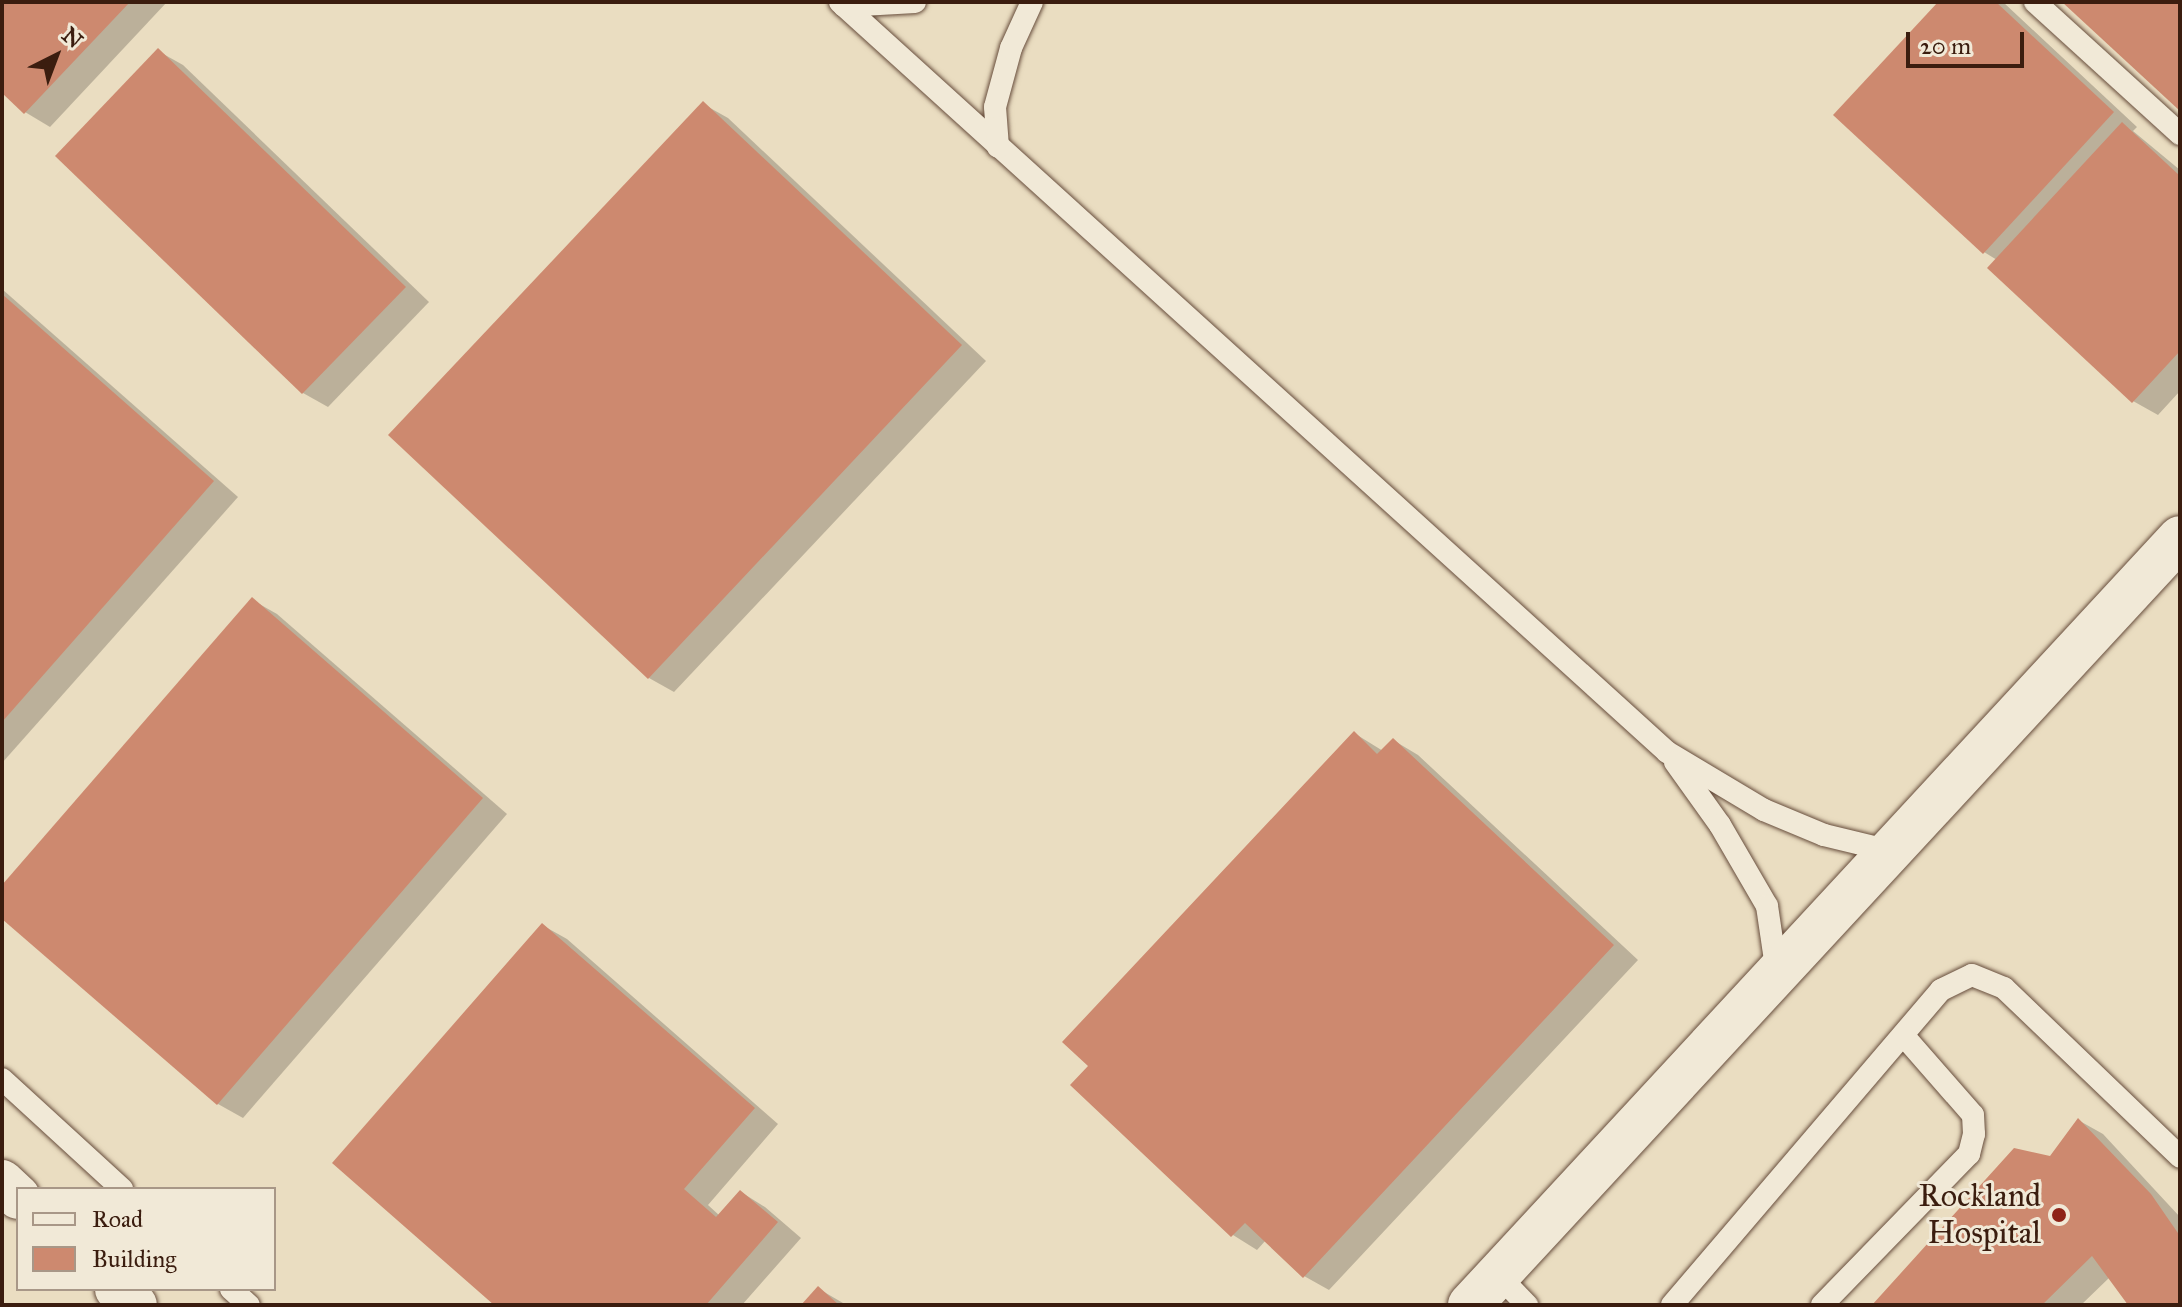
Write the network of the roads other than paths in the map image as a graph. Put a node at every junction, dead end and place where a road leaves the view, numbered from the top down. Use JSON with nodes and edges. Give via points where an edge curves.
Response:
{"nodes":[{"id":1,"x":915,"y":2,"type":"edge"},
{"id":2,"x":1032,"y":2,"type":"edge"},
{"id":3,"x":2035,"y":2,"type":"edge"},
{"id":4,"x":842,"y":4,"type":"edge"},
{"id":5,"x":2180,"y":134,"type":"edge"},
{"id":6,"x":998,"y":147,"type":"junction"},
{"id":7,"x":2180,"y":538,"type":"edge"},
{"id":8,"x":1667,"y":752,"type":"junction"},
{"id":9,"x":1890,"y":851,"type":"junction"},
{"id":10,"x":1777,"y":974,"type":"junction"},
{"id":11,"x":1903,"y":1035,"type":"junction"},
{"id":12,"x":2,"y":1079,"type":"edge"},
{"id":13,"x":2180,"y":1157,"type":"edge"},
{"id":14,"x":120,"y":1187,"type":"edge"},
{"id":15,"x":119,"y":1291,"type":"edge"},
{"id":16,"x":233,"y":1291,"type":"edge"},
{"id":17,"x":1498,"y":1295,"type":"edge"},
{"id":18,"x":135,"y":1305,"type":"edge"},
{"id":19,"x":249,"y":1305,"type":"edge"},
{"id":20,"x":1672,"y":1305,"type":"edge"},
{"id":21,"x":1822,"y":1305,"type":"edge"}],
"edges":[{"from":1,"to":4,"type":"lane"},
{"from":2,"to":6,"type":"lane","via":[[1011,48],[995,107]]},
{"from":3,"to":5,"type":"lane"},
{"from":4,"to":6,"type":"lane"},
{"from":6,"to":8,"type":"lane"},
{"from":7,"to":9,"type":"street"},
{"from":8,"to":9,"type":"lane","via":[[1764,810],[1824,835]]},
{"from":8,"to":10,"type":"lane","via":[[1720,825],[1767,906]]},
{"from":9,"to":10,"type":"street"},
{"from":10,"to":17,"type":"street"},
{"from":11,"to":13,"type":"lane","via":[[1941,990],[1972,975],[2004,988]]},
{"from":11,"to":20,"type":"lane"},
{"from":11,"to":21,"type":"lane","via":[[1973,1115],[1969,1154]]},
{"from":12,"to":14,"type":"lane"},
{"from":15,"to":18,"type":"street"},
{"from":16,"to":19,"type":"lane"}]}
